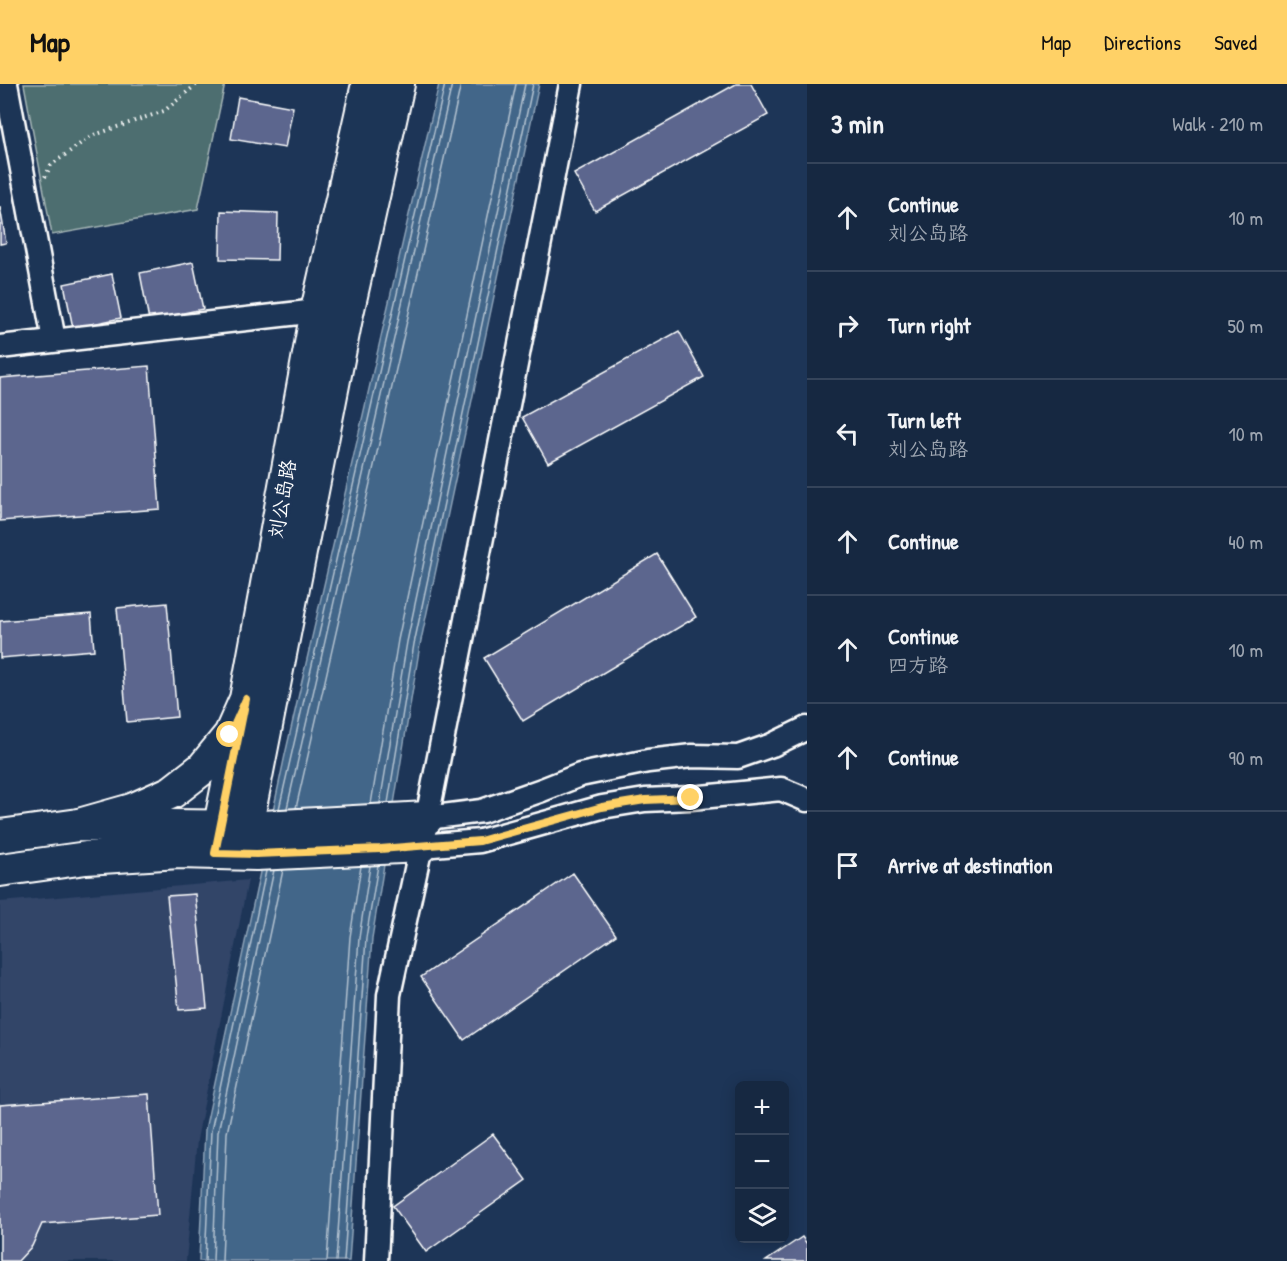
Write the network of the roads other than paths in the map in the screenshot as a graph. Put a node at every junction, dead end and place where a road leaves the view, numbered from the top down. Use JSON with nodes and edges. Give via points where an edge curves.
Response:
{"nodes":[{"id":1,"x":6,"y":84,"type":"edge"},
{"id":2,"x":368,"y":84,"type":"edge"},
{"id":3,"x":398,"y":84,"type":"edge"},
{"id":4,"x":571,"y":84,"type":"edge"},
{"id":5,"x":332,"y":315,"type":"junction"},
{"id":6,"x":54,"y":340,"type":"junction"},
{"id":7,"x":0,"y":347,"type":"edge"},
{"id":8,"x":246,"y":699,"type":"junction"},
{"id":9,"x":807,"y":728,"type":"edge"},
{"id":10,"x":807,"y":800,"type":"edge"},
{"id":11,"x":79,"y":825,"type":"junction"},
{"id":12,"x":424,"y":832,"type":"junction"},
{"id":13,"x":0,"y":836,"type":"edge"},
{"id":14,"x":240,"y":840,"type":"junction"},
{"id":15,"x":0,"y":870,"type":"edge"},
{"id":16,"x":376,"y":1261,"type":"edge"}],
"edges":[{"from":1,"to":6,"type":"street"},
{"from":2,"to":5,"type":"main road","name":"刘公岛路"},
{"from":3,"to":5,"type":"main road","name":"刘公岛路"},
{"from":4,"to":12,"type":"street"},
{"from":5,"to":6,"type":"street"},
{"from":5,"to":8,"type":"main road","name":"刘公岛路"},
{"from":5,"to":14,"type":"main road","name":"刘公岛路"},
{"from":6,"to":7,"type":"street"},
{"from":8,"to":11,"type":"main road","name":"刘公岛路","via":[[230,735],[203,768],[172,792],[132,810]]},
{"from":8,"to":14,"type":"main road"},
{"from":9,"to":12,"type":"street","via":[[738,757],[692,756],[580,775]]},
{"from":10,"to":12,"type":"street","via":[[781,789],[645,800],[602,807],[480,841]]},
{"from":11,"to":13,"type":"main road","name":"刘公岛路"},
{"from":11,"to":14,"type":"main road","name":"刘公岛路"},
{"from":12,"to":14,"type":"main road"},
{"from":12,"to":16,"type":"street","via":[[389,995]]},
{"from":14,"to":15,"type":"main road","via":[[179,852],[86,858]]}]}
